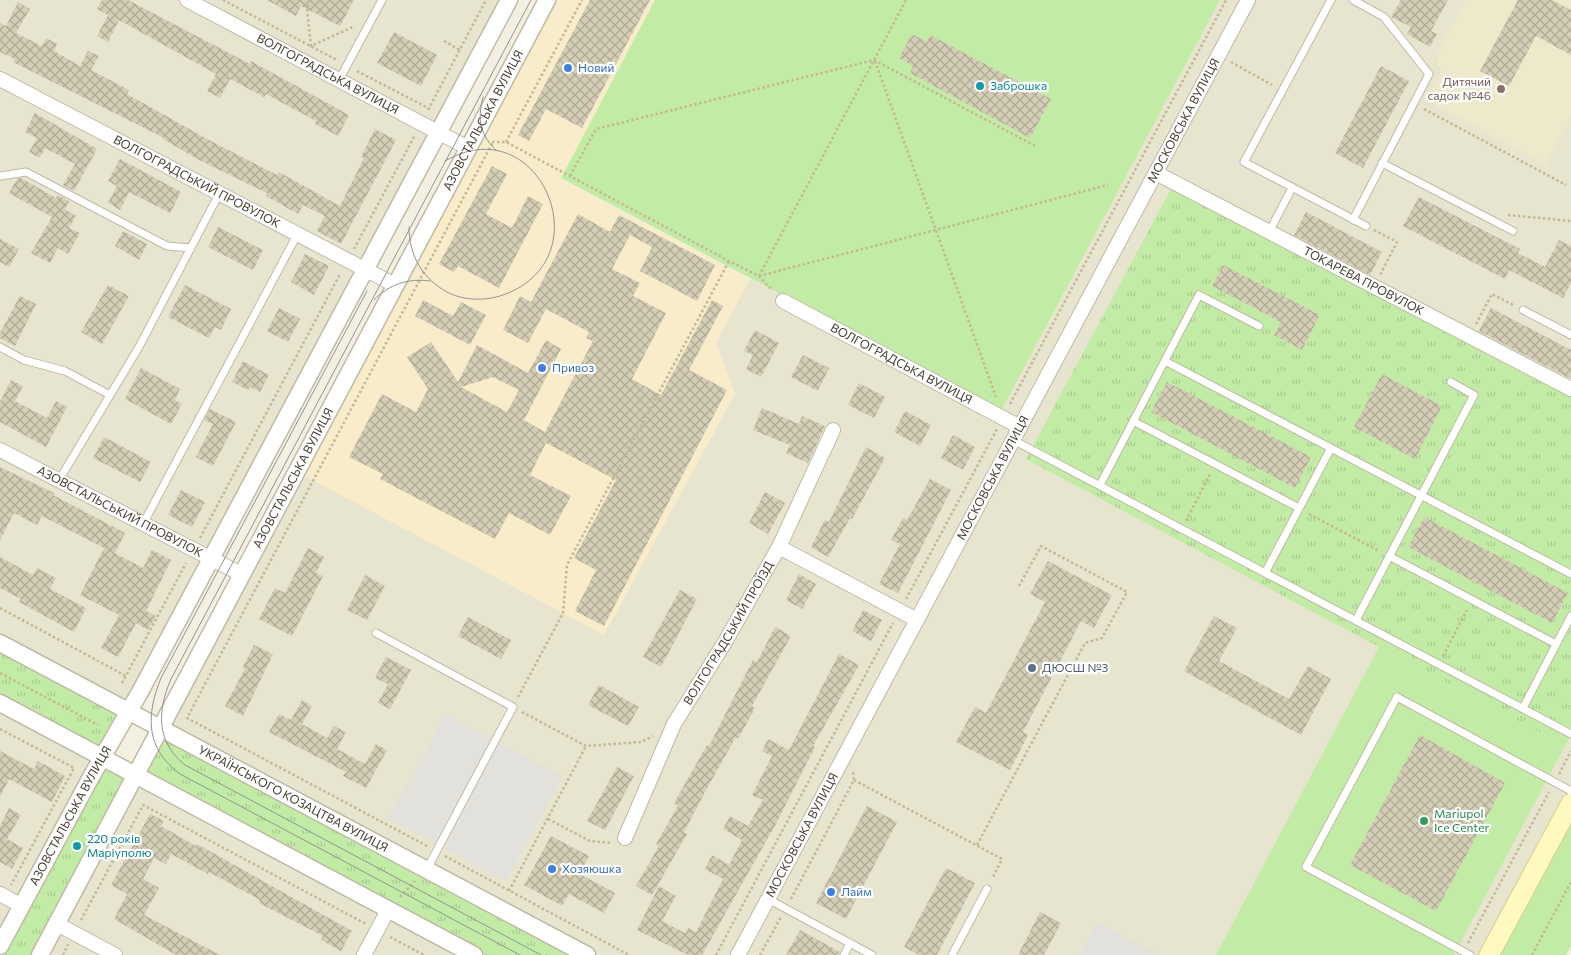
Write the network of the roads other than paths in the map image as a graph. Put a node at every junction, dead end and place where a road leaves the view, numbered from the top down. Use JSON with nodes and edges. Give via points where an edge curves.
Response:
{"nodes":[{"id":1,"x":186,"y":0,"type":"edge"},
{"id":2,"x":382,"y":0,"type":"edge"},
{"id":3,"x":509,"y":0,"type":"edge"},
{"id":4,"x":547,"y":0,"type":"edge"},
{"id":5,"x":1248,"y":0,"type":"edge"},
{"id":6,"x":1330,"y":0,"type":"edge"},
{"id":7,"x":1353,"y":0,"type":"edge"},
{"id":8,"x":0,"y":78,"type":"edge"},
{"id":9,"x":339,"y":80,"type":"junction"},
{"id":10,"x":438,"y":133,"type":"junction"},
{"id":11,"x":468,"y":148,"type":"junction"},
{"id":12,"x":1382,"y":163,"type":"junction"},
{"id":13,"x":1156,"y":173,"type":"junction"},
{"id":14,"x":0,"y":176,"type":"edge"},
{"id":15,"x":1292,"y":188,"type":"junction"},
{"id":16,"x":219,"y":194,"type":"junction"},
{"id":17,"x":1353,"y":220,"type":"junction"},
{"id":18,"x":1366,"y":226,"type":"road end"},
{"id":19,"x":1513,"y":231,"type":"dead end"},
{"id":20,"x":1269,"y":232,"type":"junction"},
{"id":21,"x":297,"y":234,"type":"junction"},
{"id":22,"x":191,"y":248,"type":"junction"},
{"id":23,"x":365,"y":270,"type":"junction"},
{"id":24,"x":395,"y":286,"type":"junction"},
{"id":25,"x":783,"y":301,"type":"road end"},
{"id":26,"x":1523,"y":310,"type":"road end"},
{"id":27,"x":1259,"y":326,"type":"dead end"},
{"id":28,"x":1571,"y":335,"type":"edge"},
{"id":29,"x":0,"y":347,"type":"edge"},
{"id":30,"x":1165,"y":360,"type":"junction"},
{"id":31,"x":1451,"y":382,"type":"dead end"},
{"id":32,"x":1571,"y":389,"type":"edge"},
{"id":33,"x":110,"y":395,"type":"junction"},
{"id":34,"x":1133,"y":421,"type":"junction"},
{"id":35,"x":1020,"y":427,"type":"junction"},
{"id":36,"x":833,"y":430,"type":"dead end"},
{"id":37,"x":1013,"y":440,"type":"junction"},
{"id":38,"x":1331,"y":448,"type":"junction"},
{"id":39,"x":0,"y":450,"type":"edge"},
{"id":40,"x":59,"y":480,"type":"junction"},
{"id":41,"x":1100,"y":486,"type":"junction"},
{"id":42,"x":1421,"y":495,"type":"junction"},
{"id":43,"x":1299,"y":508,"type":"junction"},
{"id":44,"x":143,"y":524,"type":"junction"},
{"id":45,"x":779,"y":547,"type":"junction"},
{"id":46,"x":1389,"y":556,"type":"junction"},
{"id":47,"x":211,"y":559,"type":"junction"},
{"id":48,"x":1265,"y":573,"type":"junction"},
{"id":49,"x":241,"y":574,"type":"junction"},
{"id":50,"x":1571,"y":574,"type":"edge"},
{"id":51,"x":1571,"y":616,"type":"edge"},
{"id":52,"x":917,"y":620,"type":"junction"},
{"id":53,"x":1356,"y":620,"type":"junction"},
{"id":54,"x":376,"y":634,"type":"dead end"},
{"id":55,"x":0,"y":642,"type":"edge"},
{"id":56,"x":1556,"y":644,"type":"junction"},
{"id":57,"x":0,"y":703,"type":"edge"},
{"id":58,"x":1523,"y":708,"type":"junction"},
{"id":59,"x":130,"y":711,"type":"junction"},
{"id":60,"x":160,"y":728,"type":"junction"},
{"id":61,"x":1571,"y":734,"type":"edge"},
{"id":62,"x":102,"y":757,"type":"junction"},
{"id":63,"x":137,"y":776,"type":"junction"},
{"id":64,"x":1571,"y":791,"type":"edge"},
{"id":65,"x":1571,"y":803,"type":"edge"},
{"id":66,"x":625,"y":838,"type":"road end"},
{"id":67,"x":426,"y":869,"type":"junction"},
{"id":68,"x":987,"y":889,"type":"road end"},
{"id":69,"x":2,"y":895,"type":"edge"},
{"id":70,"x":768,"y":900,"type":"junction"},
{"id":71,"x":22,"y":906,"type":"junction"},
{"id":72,"x":388,"y":910,"type":"junction"},
{"id":73,"x":57,"y":924,"type":"junction"},
{"id":74,"x":850,"y":943,"type":"junction"},
{"id":75,"x":0,"y":946,"type":"edge"},
{"id":76,"x":1467,"y":953,"type":"edge"},
{"id":77,"x":40,"y":955,"type":"edge"},
{"id":78,"x":115,"y":955,"type":"edge"},
{"id":79,"x":364,"y":955,"type":"edge"},
{"id":80,"x":474,"y":955,"type":"edge"},
{"id":81,"x":587,"y":955,"type":"edge"},
{"id":82,"x":738,"y":955,"type":"edge"},
{"id":83,"x":844,"y":955,"type":"edge"},
{"id":84,"x":872,"y":955,"type":"edge"},
{"id":85,"x":952,"y":955,"type":"edge"},
{"id":86,"x":1490,"y":955,"type":"edge"}],
"edges":[{"from":1,"to":9,"type":"street","name":"ВОЛГОГРАДСЬКА ВУЛИЦЯ"},
{"from":2,"to":9,"type":"lane"},
{"from":3,"to":10,"type":"street","name":"АЗОВСТАЛЬСЬКА ВУЛИЦЯ"},
{"from":4,"to":11,"type":"street","name":"АЗОВСТАЛЬСЬКА ВУЛИЦЯ"},
{"from":5,"to":13,"type":"street","name":"МОСКОВСЬКА ВУЛИЦЯ"},
{"from":6,"to":15,"type":"lane","via":[[1244,162]]},
{"from":7,"to":12,"type":"lane","via":[[1384,17],[1429,74]]},
{"from":8,"to":16,"type":"street","name":"ВОЛГОГРАДСЬКИЙ ПРОВУЛОК"},
{"from":9,"to":10,"type":"street","name":"ВОЛГОГРАДСЬКА ВУЛИЦЯ"},
{"from":10,"to":11,"type":"street","name":"ВОЛГОГРАДСЬКА ВУЛИЦЯ"},
{"from":10,"to":23,"type":"street","name":"АЗОВСТАЛЬСЬКА ВУЛИЦЯ"},
{"from":11,"to":24,"type":"street","name":"АЗОВСТАЛЬСЬКА ВУЛИЦЯ"},
{"from":12,"to":17,"type":"lane"},
{"from":12,"to":19,"type":"lane"},
{"from":13,"to":20,"type":"street","name":"ТОКАРЕВА ПРОВУЛОК"},
{"from":13,"to":35,"type":"street","name":"МОСКОВСЬКА ВУЛИЦЯ"},
{"from":14,"to":22,"type":"lane","via":[[26,172],[167,246]]},
{"from":15,"to":17,"type":"lane"},
{"from":15,"to":20,"type":"lane"},
{"from":16,"to":21,"type":"street","name":"ВОЛГОГРАДСЬКИЙ ПРОВУЛОК"},
{"from":16,"to":22,"type":"lane"},
{"from":17,"to":18,"type":"lane"},
{"from":20,"to":32,"type":"street","name":"ТОКАРЕВА ПРОВУЛОК"},
{"from":21,"to":23,"type":"street","name":"ВОЛГОГРАДСЬКИЙ ПРОВУЛОК"},
{"from":21,"to":44,"type":"lane"},
{"from":22,"to":33,"type":"lane"},
{"from":23,"to":24,"type":"street","name":"ВОЛГОГРАДСЬКИЙ ПРОВУЛОК"},
{"from":23,"to":47,"type":"street","name":"АЗОВСТАЛЬСЬКА ВУЛИЦЯ"},
{"from":24,"to":49,"type":"street","name":"АЗОВСТАЛЬСЬКА ВУЛИЦЯ"},
{"from":25,"to":35,"type":"street","name":"ВОЛГОГРАДСЬКА ВУЛИЦЯ"},
{"from":26,"to":28,"type":"lane"},
{"from":27,"to":30,"type":"lane","via":[[1200,295]]},
{"from":29,"to":33,"type":"lane","via":[[24,360],[65,371]]},
{"from":30,"to":34,"type":"lane"},
{"from":30,"to":38,"type":"lane"},
{"from":31,"to":42,"type":"lane","via":[[1474,395]]},
{"from":33,"to":40,"type":"lane"},
{"from":34,"to":41,"type":"lane"},
{"from":34,"to":43,"type":"lane"},
{"from":35,"to":37,"type":"street","name":"МОСКОВСЬКА ВУЛИЦЯ"},
{"from":36,"to":45,"type":"street","name":"ВОЛГОГРАДСЬКИЙ ПРОЇЗД"},
{"from":37,"to":41,"type":"lane"},
{"from":37,"to":52,"type":"street","name":"МОСКОВСЬКА ВУЛИЦЯ"},
{"from":38,"to":42,"type":"lane"},
{"from":38,"to":43,"type":"lane"},
{"from":39,"to":40,"type":"street","name":"АЗОВСТАЛЬСЬКИЙ ПРОВУЛОК"},
{"from":40,"to":44,"type":"street","name":"АЗОВСТАЛЬСЬКИЙ ПРОВУЛОК"},
{"from":41,"to":48,"type":"lane"},
{"from":42,"to":46,"type":"lane"},
{"from":42,"to":50,"type":"lane"},
{"from":43,"to":48,"type":"lane"},
{"from":44,"to":47,"type":"street","name":"АЗОВСТАЛЬСЬКИЙ ПРОВУЛОК"},
{"from":45,"to":52,"type":"street"},
{"from":45,"to":66,"type":"street","name":"ВОЛГОГРАДСЬКИЙ ПРОЇЗД","via":[[674,724]]},
{"from":46,"to":53,"type":"lane"},
{"from":46,"to":56,"type":"lane"},
{"from":47,"to":49,"type":"street","name":"АЗОВСТАЛЬСЬКИЙ ПРОВУЛОК"},
{"from":47,"to":59,"type":"street","name":"АЗОВСТАЛЬСЬКА ВУЛИЦЯ"},
{"from":48,"to":53,"type":"lane"},
{"from":49,"to":60,"type":"street","name":"АЗОВСТАЛЬСЬКА ВУЛИЦЯ"},
{"from":51,"to":56,"type":"lane"},
{"from":52,"to":70,"type":"street","name":"МОСКОВСЬКА ВУЛИЦЯ"},
{"from":53,"to":58,"type":"lane"},
{"from":54,"to":67,"type":"lane","via":[[513,707]]},
{"from":55,"to":59,"type":"street","name":"УКРАЇНСЬКОГО КОЗАЦТВА ВУЛИЦЯ"},
{"from":56,"to":58,"type":"lane"},
{"from":57,"to":62,"type":"street"},
{"from":58,"to":61,"type":"lane"},
{"from":59,"to":60,"type":"street","name":"УКРАЇНСЬКОГО КОЗАЦТВА ВУЛИЦЯ"},
{"from":59,"to":62,"type":"street","name":"АЗОВСТАЛЬСЬКА ВУЛИЦЯ"},
{"from":60,"to":63,"type":"street","name":"АЗОВСТАЛЬСЬКА ВУЛИЦЯ"},
{"from":60,"to":67,"type":"street","name":"УКРАЇНСЬКОГО КОЗАЦТВА ВУЛИЦЯ"},
{"from":62,"to":63,"type":"street"},
{"from":62,"to":71,"type":"street","name":"АЗОВСТАЛЬСЬКА ВУЛИЦЯ"},
{"from":63,"to":72,"type":"street"},
{"from":63,"to":73,"type":"street","name":"АЗОВСТАЛЬСЬКА ВУЛИЦЯ"},
{"from":64,"to":76,"type":"lane","via":[[1397,697],[1306,867]]},
{"from":65,"to":86,"type":"main road"},
{"from":67,"to":81,"type":"street","name":"УКРАЇНСЬКОГО КОЗАЦТВА ВУЛИЦЯ"},
{"from":68,"to":85,"type":"lane"},
{"from":69,"to":71,"type":"street"},
{"from":70,"to":74,"type":"lane"},
{"from":70,"to":82,"type":"street","name":"МОСКОВСЬКА ВУЛИЦЯ"},
{"from":71,"to":75,"type":"street","name":"АЗОВСТАЛЬСЬКА ВУЛИЦЯ"},
{"from":72,"to":79,"type":"street"},
{"from":72,"to":80,"type":"street"},
{"from":73,"to":77,"type":"street","name":"АЗОВСТАЛЬСЬКА ВУЛИЦЯ"},
{"from":73,"to":78,"type":"street"},
{"from":74,"to":83,"type":"lane"},
{"from":74,"to":84,"type":"lane"}]}
